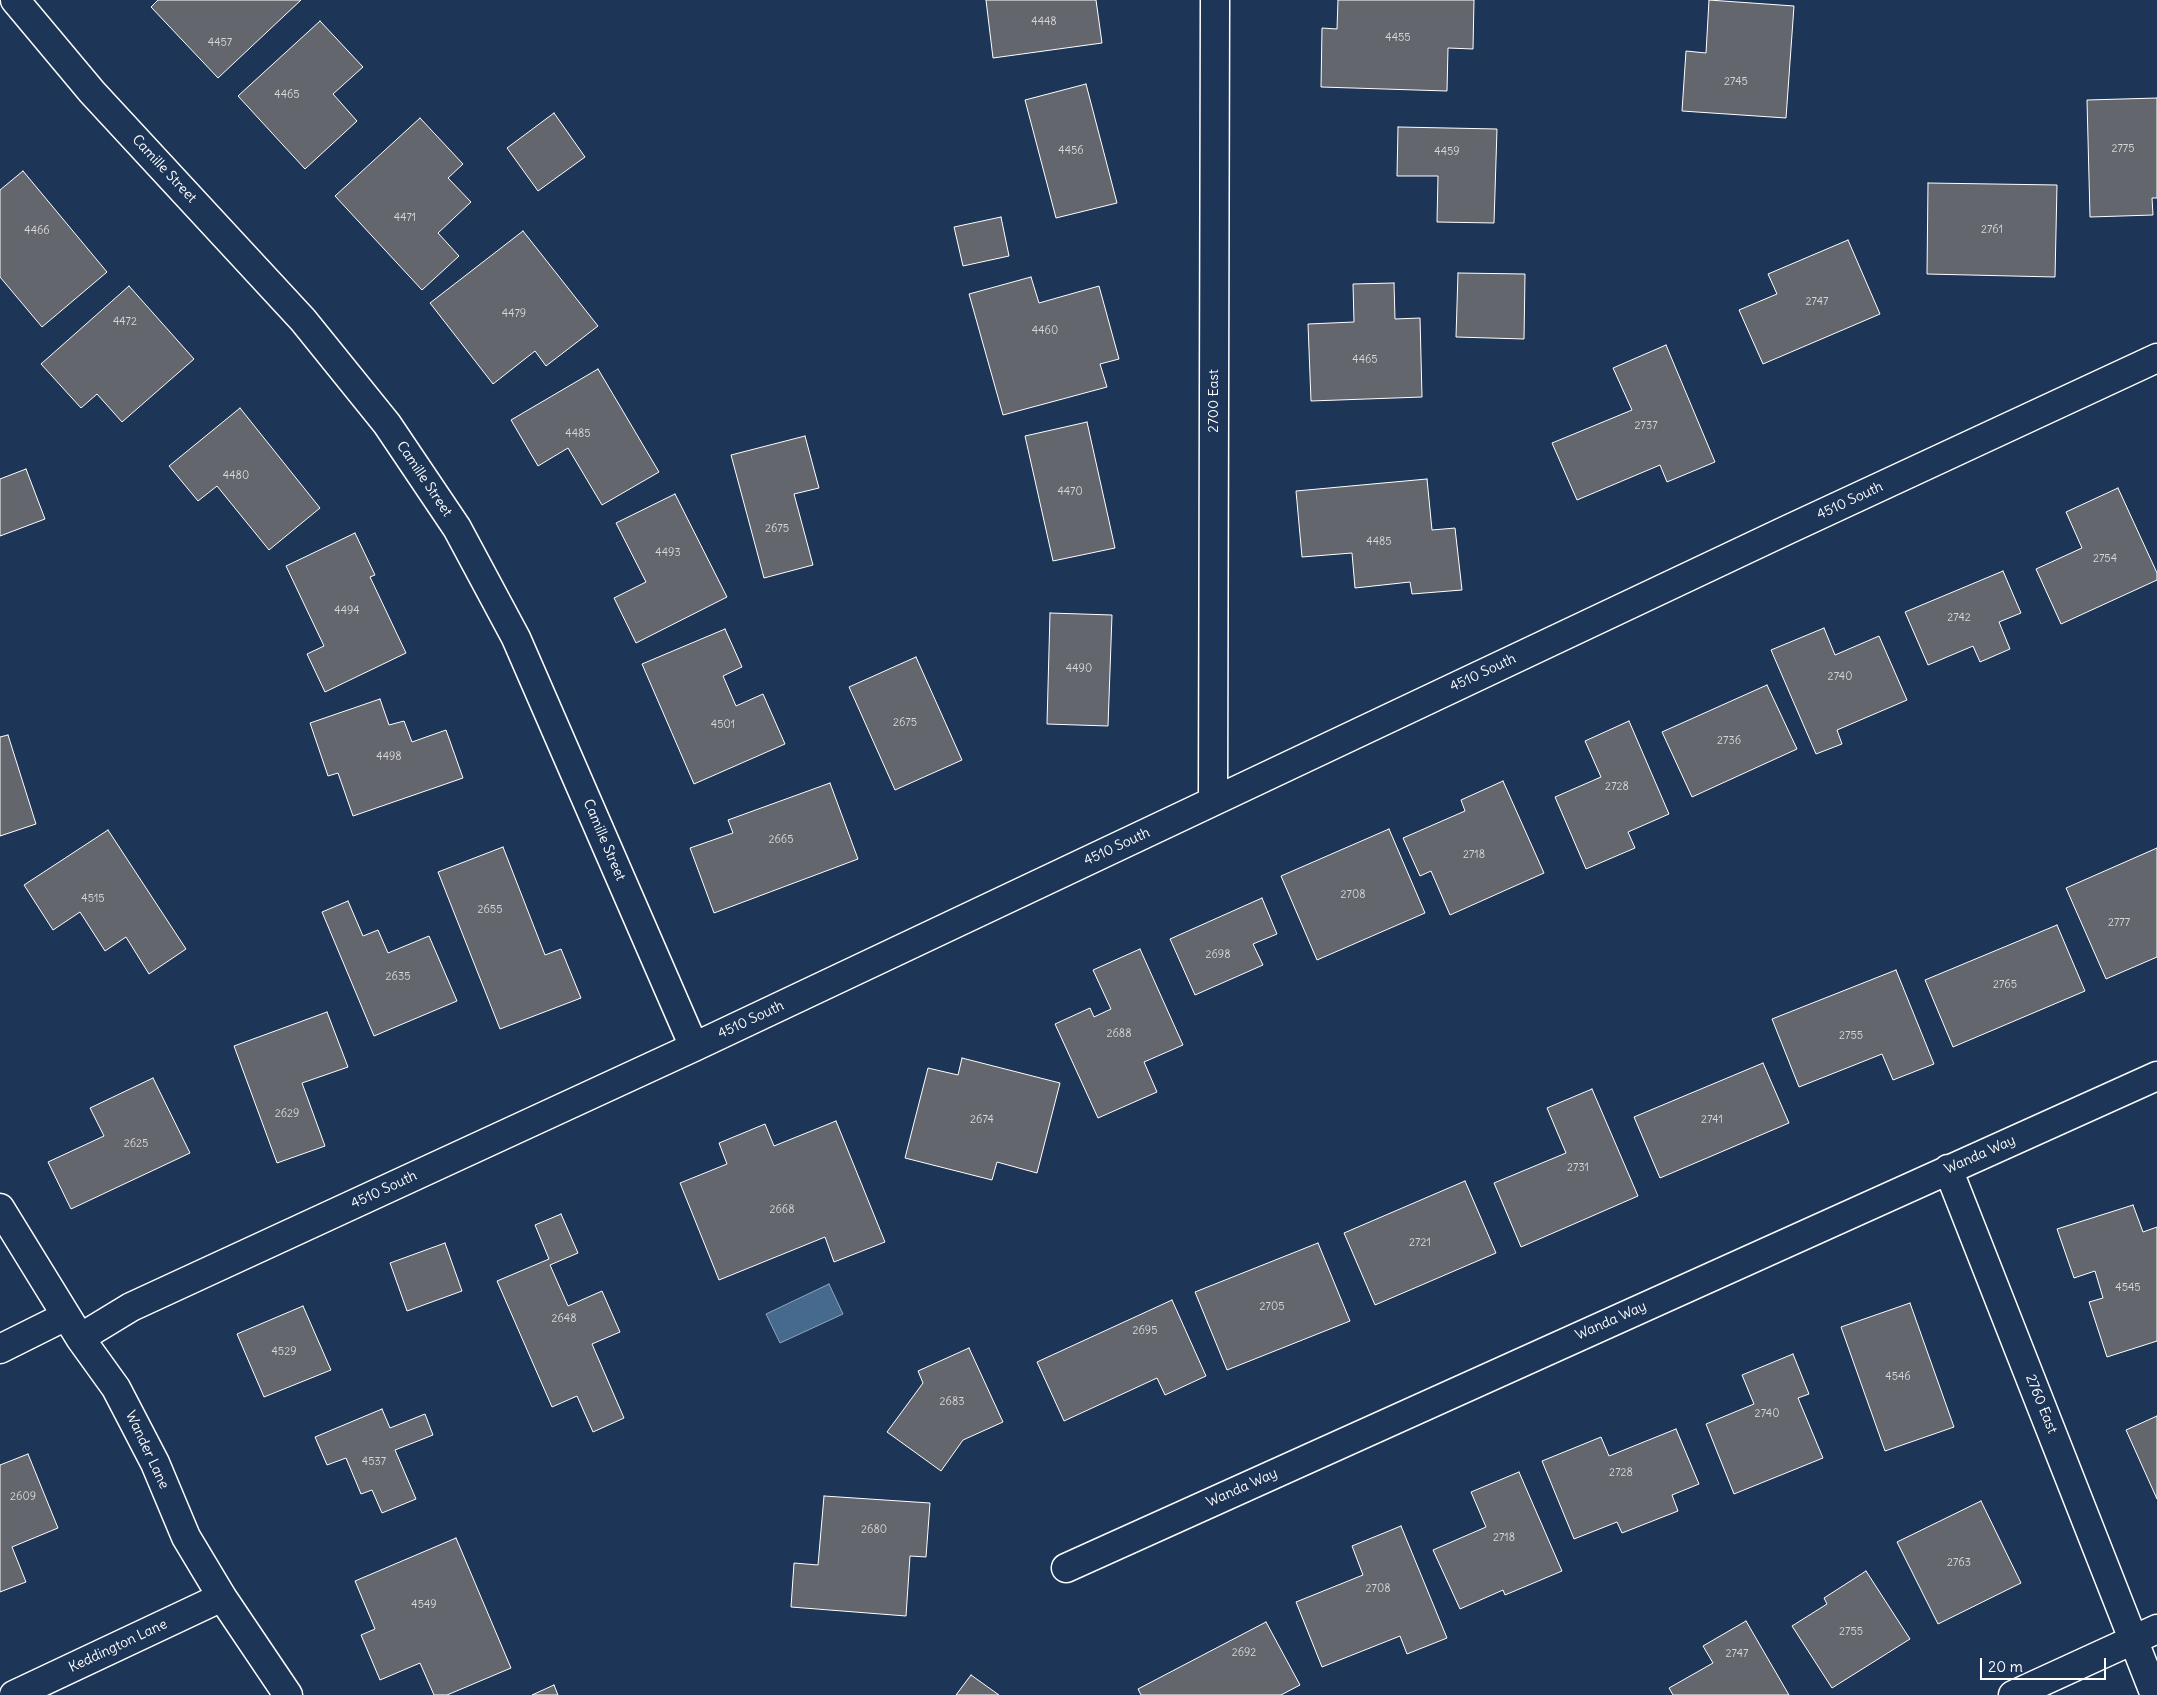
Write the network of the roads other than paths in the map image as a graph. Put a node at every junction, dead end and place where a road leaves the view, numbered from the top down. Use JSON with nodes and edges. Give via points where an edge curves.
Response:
{"nodes":[{"id":1,"x":16,"y":0,"type":"edge"},
{"id":2,"x":1214,"y":0,"type":"edge"},
{"id":3,"x":2157,"y":358,"type":"edge"},
{"id":4,"x":1213,"y":801,"type":"junction"},
{"id":5,"x":694,"y":1047,"type":"junction"},
{"id":6,"x":2157,"y":1076,"type":"edge"},
{"id":7,"x":1948,"y":1170,"type":"junction"},
{"id":8,"x":0,"y":1208,"type":"edge"},
{"id":9,"x":73,"y":1327,"type":"junction"},
{"id":10,"x":0,"y":1348,"type":"edge"},
{"id":11,"x":1066,"y":1568,"type":"dead end"},
{"id":12,"x":222,"y":1597,"type":"junction"},
{"id":13,"x":2146,"y":1634,"type":"edge"},
{"id":14,"x":14,"y":1695,"type":"edge"},
{"id":15,"x":288,"y":1695,"type":"edge"},
{"id":16,"x":2014,"y":1695,"type":"edge"},
{"id":17,"x":2155,"y":1695,"type":"edge"}],
"edges":[{"from":1,"to":5,"type":"street","name":"Camille Street","via":[[92,92],[303,320],[387,424],[457,528],[516,638]]},
{"from":2,"to":4,"type":"street","name":"2700 East"},
{"from":3,"to":4,"type":"street","name":"4510 South"},
{"from":4,"to":5,"type":"street","name":"4510 South"},
{"from":5,"to":9,"type":"street","name":"4510 South","via":[[131,1307]]},
{"from":6,"to":7,"type":"street","name":"Wanda Way"},
{"from":7,"to":11,"type":"street","name":"Wanda Way"},
{"from":7,"to":13,"type":"street","name":"2760 East"},
{"from":8,"to":9,"type":"street","name":"Wander Lane"},
{"from":9,"to":10,"type":"street","name":"4510 South"},
{"from":9,"to":12,"type":"street","name":"Wander Lane","via":[[116,1388],[138,1427],[186,1537]]},
{"from":12,"to":14,"type":"street","name":"Keddington Lane"},
{"from":12,"to":15,"type":"street","name":"Wander Lane"},
{"from":13,"to":16,"type":"street"},
{"from":13,"to":17,"type":"street","name":"2760 East"}]}
